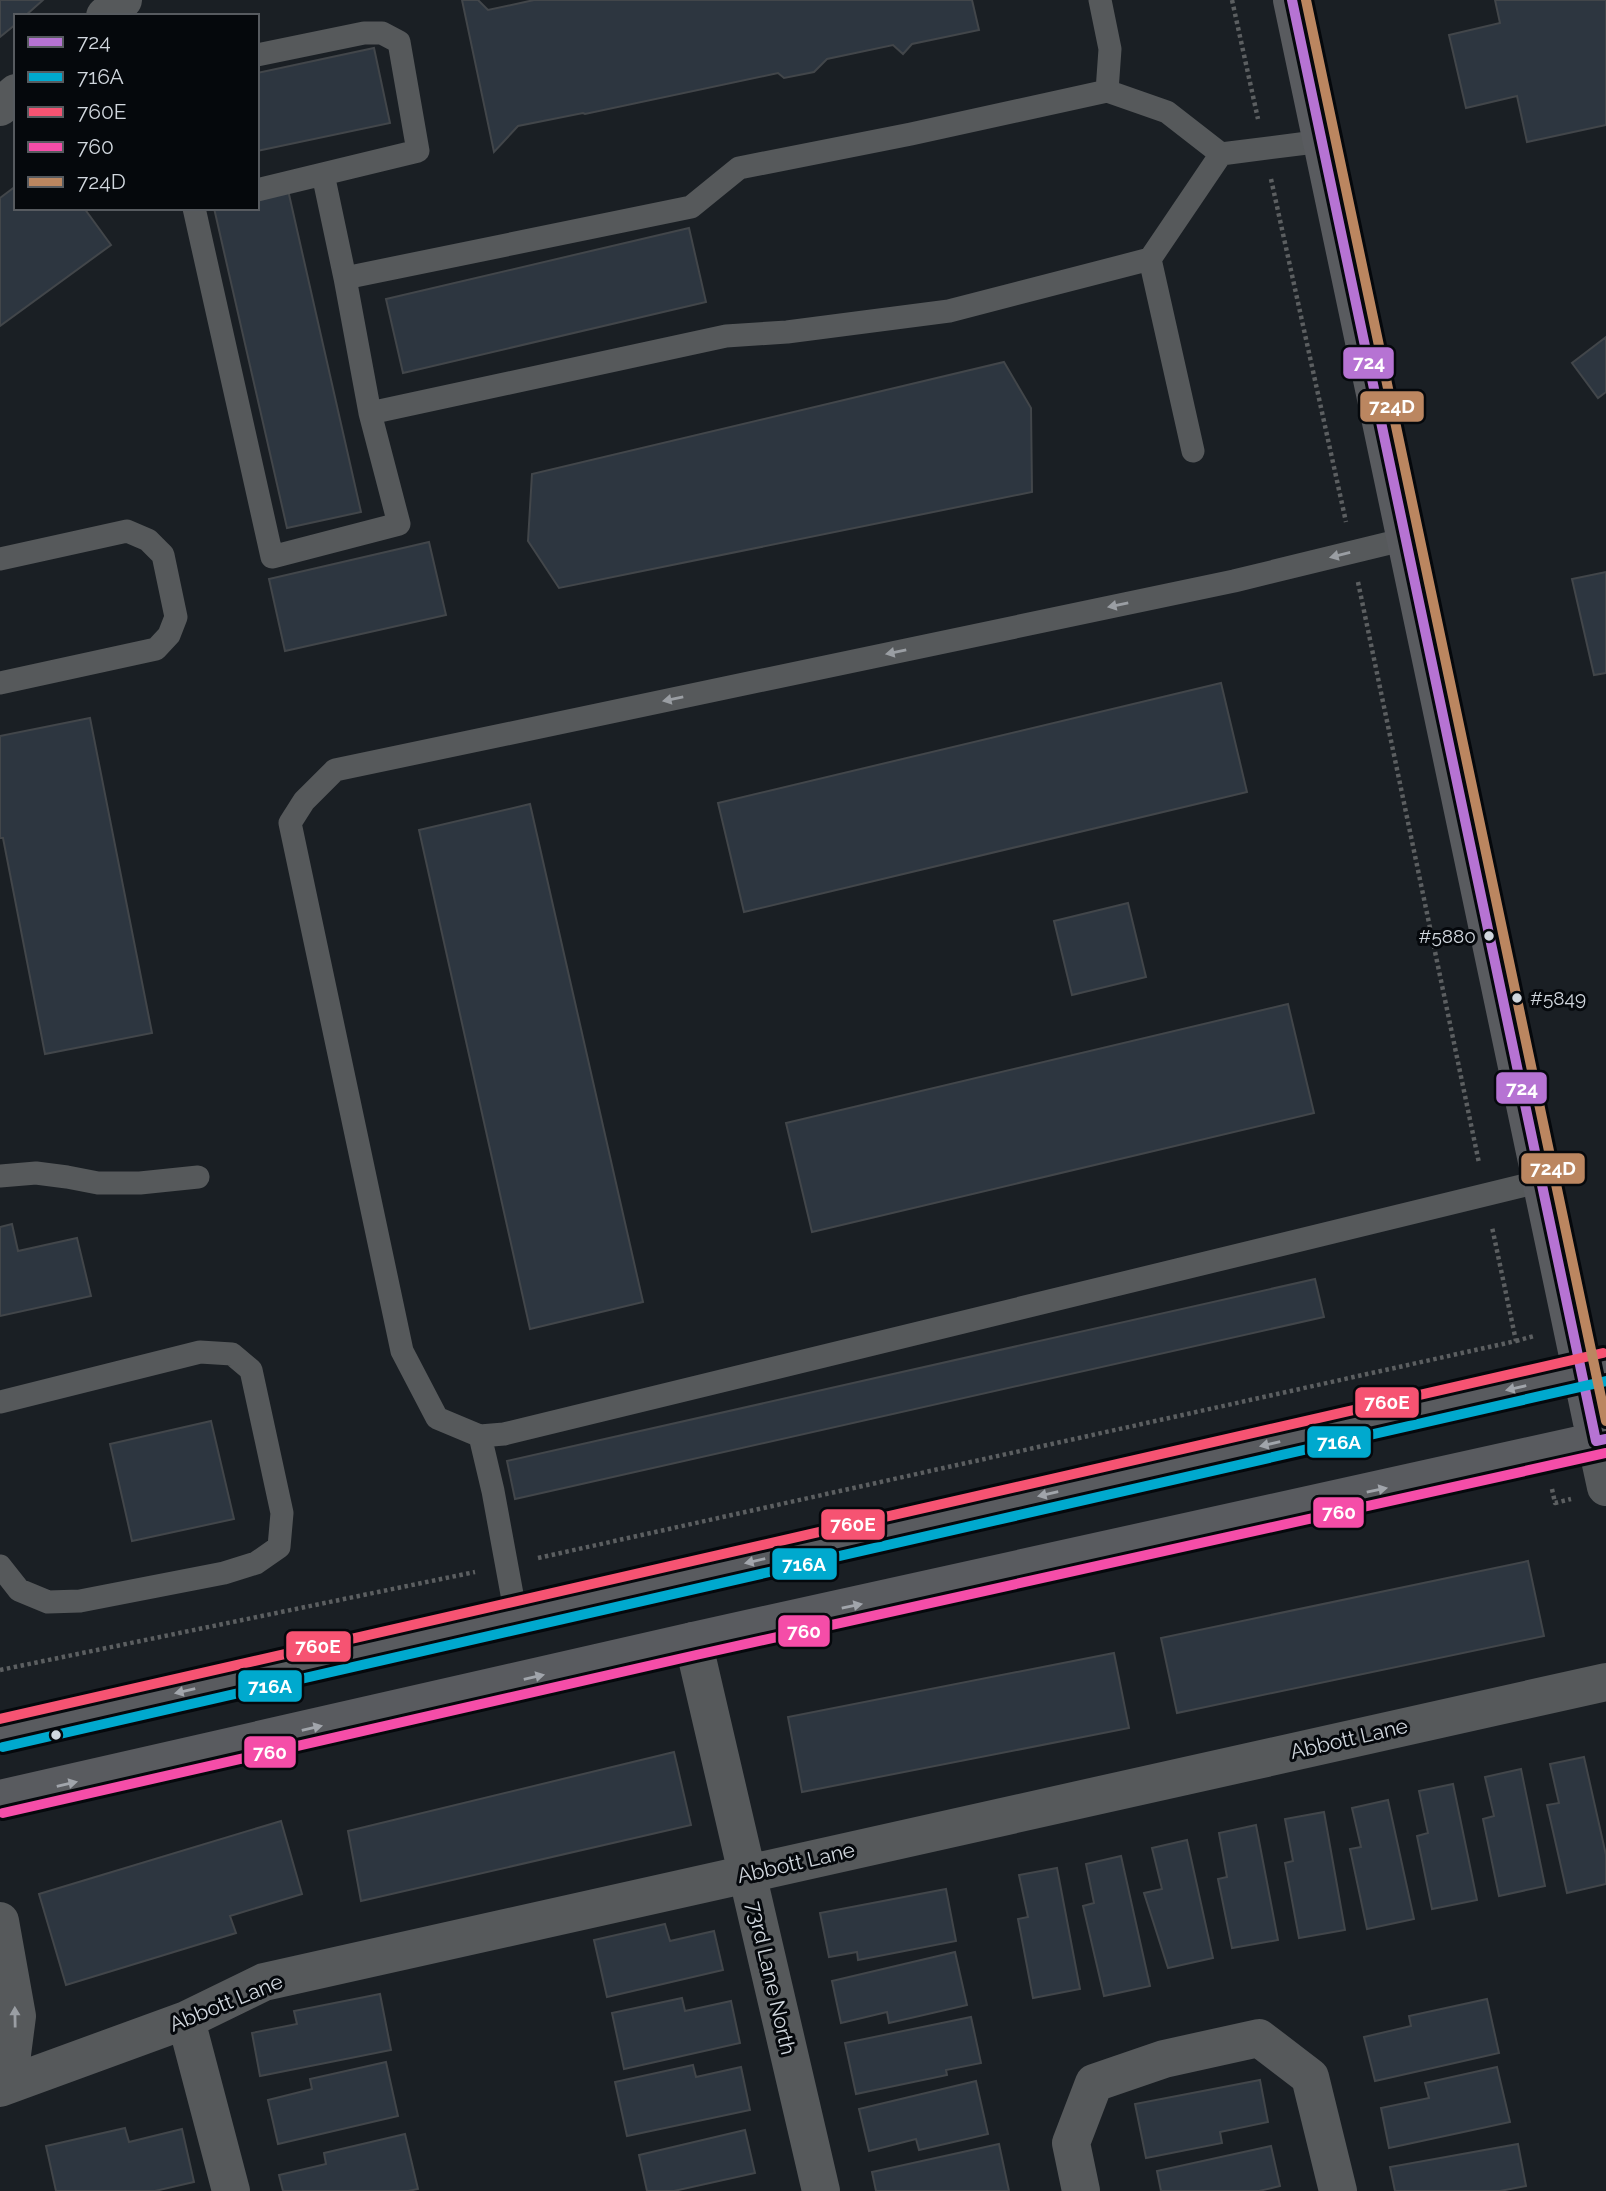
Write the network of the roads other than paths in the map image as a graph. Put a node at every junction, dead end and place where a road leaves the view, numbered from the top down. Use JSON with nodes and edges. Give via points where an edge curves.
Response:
{"nodes":[{"id":1,"x":123,"y":0,"type":"edge"},
{"id":2,"x":1100,"y":0,"type":"edge"},
{"id":3,"x":1292,"y":0,"type":"edge"},
{"id":4,"x":107,"y":14,"type":"edge"},
{"id":5,"x":259,"y":55,"type":"edge"},
{"id":6,"x":1107,"y":90,"type":"junction"},
{"id":7,"x":14,"y":95,"type":"edge"},
{"id":8,"x":0,"y":107,"type":"edge"},
{"id":9,"x":1323,"y":141,"type":"junction"},
{"id":10,"x":1221,"y":154,"type":"junction"},
{"id":11,"x":323,"y":174,"type":"junction"},
{"id":12,"x":259,"y":190,"type":"edge"},
{"id":13,"x":194,"y":210,"type":"edge"},
{"id":14,"x":1150,"y":260,"type":"junction"},
{"id":15,"x":345,"y":278,"type":"junction"},
{"id":16,"x":370,"y":413,"type":"junction"},
{"id":17,"x":1193,"y":451,"type":"dead end"},
{"id":18,"x":1406,"y":539,"type":"junction"},
{"id":19,"x":0,"y":559,"type":"edge"},
{"id":20,"x":0,"y":683,"type":"edge"},
{"id":21,"x":0,"y":1176,"type":"edge"},
{"id":22,"x":198,"y":1177,"type":"dead end"},
{"id":23,"x":1542,"y":1181,"type":"junction"},
{"id":24,"x":1594,"y":1370,"type":"edge"},
{"id":25,"x":0,"y":1402,"type":"edge"},
{"id":26,"x":480,"y":1436,"type":"junction"},
{"id":27,"x":1601,"y":1440,"type":"edge"},
{"id":28,"x":1606,"y":1487,"type":"edge"},
{"id":29,"x":0,"y":1566,"type":"edge"},
{"id":30,"x":516,"y":1616,"type":"junction"},
{"id":31,"x":693,"y":1641,"type":"junction"},
{"id":32,"x":1606,"y":1682,"type":"edge"},
{"id":33,"x":0,"y":1733,"type":"edge"},
{"id":34,"x":0,"y":1799,"type":"edge"},
{"id":35,"x":747,"y":1874,"type":"junction"},
{"id":36,"x":0,"y":1921,"type":"edge"},
{"id":37,"x":186,"y":2020,"type":"junction"},
{"id":38,"x":3,"y":2081,"type":"edge"},
{"id":39,"x":231,"y":2191,"type":"edge"},
{"id":40,"x":821,"y":2191,"type":"edge"},
{"id":41,"x":1081,"y":2191,"type":"edge"},
{"id":42,"x":1338,"y":2191,"type":"edge"}],
"edges":[{"from":1,"to":4,"type":"street"},
{"from":2,"to":6,"type":"lane","via":[[1110,49]]},
{"from":3,"to":9,"type":"street"},
{"from":5,"to":11,"type":"lane","via":[[363,33],[382,33],[399,42],[418,151]]},
{"from":6,"to":10,"type":"lane","via":[[1167,112]]},
{"from":6,"to":15,"type":"lane","via":[[739,168],[691,207]]},
{"from":7,"to":8,"type":"street"},
{"from":9,"to":10,"type":"lane"},
{"from":9,"to":18,"type":"street"},
{"from":10,"to":14,"type":"lane"},
{"from":11,"to":12,"type":"lane"},
{"from":11,"to":15,"type":"lane"},
{"from":13,"to":16,"type":"lane","via":[[272,557],[399,524]]},
{"from":14,"to":16,"type":"lane","via":[[949,311],[726,336]]},
{"from":14,"to":17,"type":"lane"},
{"from":15,"to":16,"type":"lane"},
{"from":18,"to":23,"type":"street"},
{"from":18,"to":26,"type":"lane","one_way":true,"via":[[1213,585],[335,770],[304,800],[290,823],[402,1351],[437,1418]]},
{"from":19,"to":20,"type":"lane","via":[[127,531],[148,540],[163,555],[176,617],[169,635],[156,649]]},
{"from":21,"to":22,"type":"lane","via":[[36,1173],[98,1183]]},
{"from":23,"to":24,"type":"street"},
{"from":23,"to":26,"type":"lane","via":[[504,1434]]},
{"from":24,"to":27,"type":"street"},
{"from":24,"to":30,"type":"street","one_way":true},
{"from":25,"to":29,"type":"lane","via":[[200,1352],[232,1354],[251,1370],[282,1513],[279,1547],[256,1563],[80,1601],[48,1602],[19,1590]]},
{"from":26,"to":30,"type":"lane"},
{"from":27,"to":28,"type":"street"},
{"from":31,"to":27,"type":"street","one_way":true},
{"from":30,"to":33,"type":"street","one_way":true},
{"from":34,"to":31,"type":"street","one_way":true},
{"from":31,"to":35,"type":"street","name":"73rd Lane North"},
{"from":32,"to":35,"type":"street","name":"Abbott Lane"},
{"from":35,"to":37,"type":"street","name":"Abbott Lane","via":[[264,1982]]},
{"from":35,"to":40,"type":"street","name":"73rd Lane North"},
{"from":38,"to":36,"type":"street","one_way":true,"via":[[17,2016]]},
{"from":37,"to":38,"type":"street","name":"Abbott Lane"},
{"from":37,"to":39,"type":"street"},
{"from":41,"to":42,"type":"street","via":[[1072,2143],[1094,2083],[1164,2060],[1259,2038],[1310,2077]]}]}
